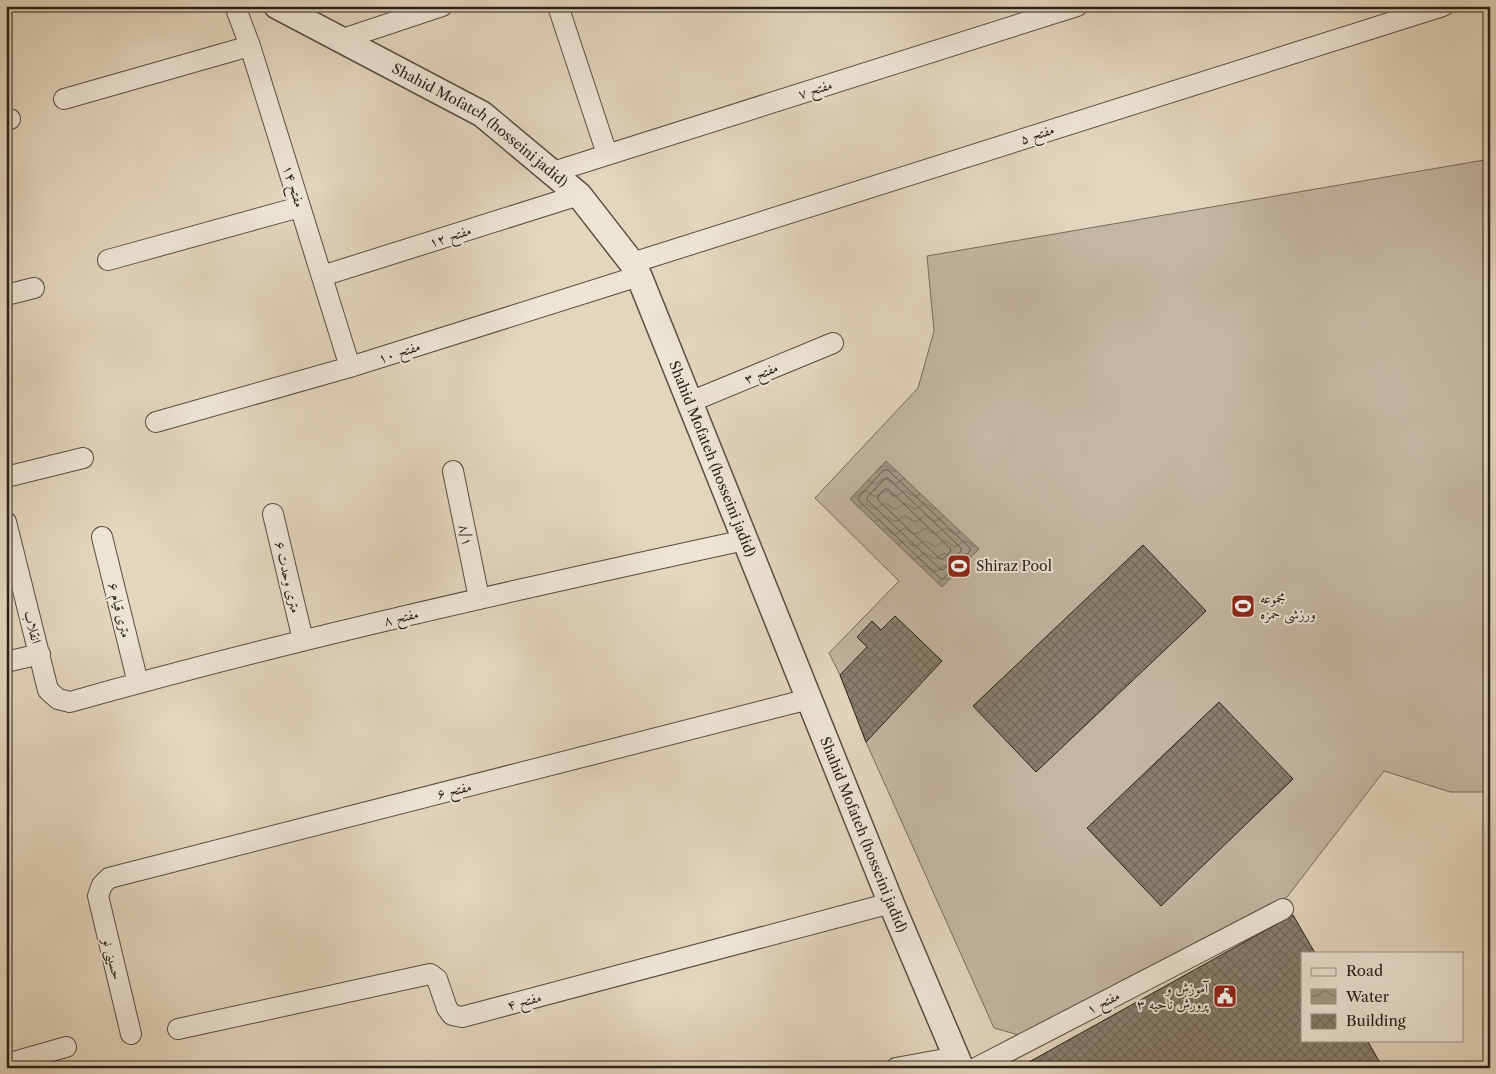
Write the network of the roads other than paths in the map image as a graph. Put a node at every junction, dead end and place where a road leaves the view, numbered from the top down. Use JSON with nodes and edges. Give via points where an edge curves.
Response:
{"nodes":[{"id":1,"x":235,"y":6,"type":"edge"},
{"id":2,"x":276,"y":6,"type":"edge"},
{"id":3,"x":442,"y":6,"type":"edge"},
{"id":4,"x":558,"y":6,"type":"edge"},
{"id":5,"x":1077,"y":6,"type":"edge"},
{"id":6,"x":1443,"y":6,"type":"edge"},
{"id":7,"x":340,"y":40,"type":"junction"},
{"id":8,"x":250,"y":46,"type":"junction"},
{"id":9,"x":64,"y":99,"type":"dead end"},
{"id":10,"x":607,"y":154,"type":"junction"},
{"id":11,"x":553,"y":172,"type":"junction"},
{"id":12,"x":579,"y":195,"type":"junction"},
{"id":13,"x":300,"y":207,"type":"junction"},
{"id":14,"x":108,"y":260,"type":"dead end"},
{"id":15,"x":635,"y":270,"type":"junction"},
{"id":16,"x":322,"y":276,"type":"junction"},
{"id":17,"x":34,"y":288,"type":"dead end"},
{"id":18,"x":6,"y":296,"type":"edge"},
{"id":19,"x":833,"y":344,"type":"dead end"},
{"id":20,"x":350,"y":368,"type":"junction"},
{"id":21,"x":690,"y":402,"type":"junction"},
{"id":22,"x":156,"y":422,"type":"dead end"},
{"id":23,"x":83,"y":458,"type":"dead end"},
{"id":24,"x":453,"y":471,"type":"dead end"},
{"id":25,"x":6,"y":477,"type":"edge"},
{"id":26,"x":273,"y":514,"type":"dead end"},
{"id":27,"x":6,"y":522,"type":"edge"},
{"id":28,"x":102,"y":537,"type":"dead end"},
{"id":29,"x":745,"y":540,"type":"junction"},
{"id":30,"x":479,"y":598,"type":"junction"},
{"id":31,"x":303,"y":640,"type":"junction"},
{"id":32,"x":40,"y":654,"type":"junction"},
{"id":33,"x":6,"y":662,"type":"edge"},
{"id":34,"x":138,"y":683,"type":"junction"},
{"id":35,"x":58,"y":699,"type":"joint"},
{"id":36,"x":809,"y":699,"type":"junction"},
{"id":37,"x":102,"y":885,"type":"joint"},
{"id":38,"x":891,"y":903,"type":"junction"},
{"id":39,"x":1283,"y":909,"type":"dead end"},
{"id":40,"x":178,"y":1029,"type":"dead end"},
{"id":41,"x":131,"y":1034,"type":"dead end"},
{"id":42,"x":66,"y":1047,"type":"dead end"},
{"id":43,"x":6,"y":1064,"type":"edge"},
{"id":44,"x":964,"y":1064,"type":"edge"},
{"id":45,"x":896,"y":1068,"type":"edge"}],
"edges":[{"from":1,"to":8,"type":"street","name":"مفتح ۱۴"},
{"from":2,"to":7,"type":"street","name":"Shahid Mofateh (hosseini jadid)"},
{"from":3,"to":7,"type":"street"},
{"from":4,"to":10,"type":"street"},
{"from":5,"to":10,"type":"street","name":"مفتح ۷"},
{"from":6,"to":15,"type":"street","name":"مفتح ۵"},
{"from":7,"to":11,"type":"street","name":"Shahid Mofateh (hosseini jadid)","via":[[482,114]]},
{"from":8,"to":9,"type":"street"},
{"from":8,"to":13,"type":"street","name":"مفتح ۱۴"},
{"from":10,"to":11,"type":"street","name":"مفتح ۷"},
{"from":11,"to":12,"type":"street","name":"Shahid Mofateh (hosseini jadid)"},
{"from":12,"to":15,"type":"street","name":"Shahid Mofateh (hosseini jadid)"},
{"from":12,"to":16,"type":"street","name":"مفتح ۱۲"},
{"from":13,"to":14,"type":"street"},
{"from":13,"to":16,"type":"street","name":"مفتح ۱۴"},
{"from":15,"to":20,"type":"street","name":"مفتح ۱۰"},
{"from":15,"to":21,"type":"street","name":"Shahid Mofateh (hosseini jadid)"},
{"from":16,"to":20,"type":"street","name":"مفتح ۱۴"},
{"from":17,"to":18,"type":"street"},
{"from":19,"to":21,"type":"street","name":"مفتح ۳"},
{"from":20,"to":22,"type":"street","name":"مفتح ۱۰"},
{"from":21,"to":29,"type":"street","name":"Shahid Mofateh (hosseini jadid)"},
{"from":23,"to":25,"type":"street"},
{"from":24,"to":30,"type":"street","name":"۸/۱"},
{"from":26,"to":31,"type":"street","name":"۶ متری وحدت"},
{"from":27,"to":32,"type":"street","name":"انقلاب"},
{"from":28,"to":34,"type":"street","name":"۶ متری قیام"},
{"from":29,"to":30,"type":"street","name":"مفتح ۸"},
{"from":29,"to":36,"type":"street","name":"Shahid Mofateh (hosseini jadid)"},
{"from":30,"to":31,"type":"street","name":"مفتح ۸"},
{"from":31,"to":34,"type":"street","name":"مفتح ۸"},
{"from":32,"to":33,"type":"street"},
{"from":32,"to":35,"type":"street","name":"انقلاب","via":[[48,690]]},
{"from":34,"to":35,"type":"street","name":"مفتح ۸","via":[[70,702]]},
{"from":36,"to":37,"type":"street","name":"مفتح ۶","via":[[109,878]]},
{"from":36,"to":38,"type":"street","name":"Shahid Mofateh (hosseini jadid)"},
{"from":37,"to":41,"type":"street","name":"حسینی نو","via":[[98,896]]},
{"from":38,"to":40,"type":"street","name":"مفتح ۴","via":[[462,1018],[452,1015],[437,979],[430,974]]},
{"from":38,"to":44,"type":"street","name":"Shahid Mofateh (hosseini jadid)"},
{"from":39,"to":44,"type":"street","name":"مفتح ۱"},
{"from":42,"to":43,"type":"street"},
{"from":44,"to":45,"type":"street","name":"مفتح ۱"}]}
